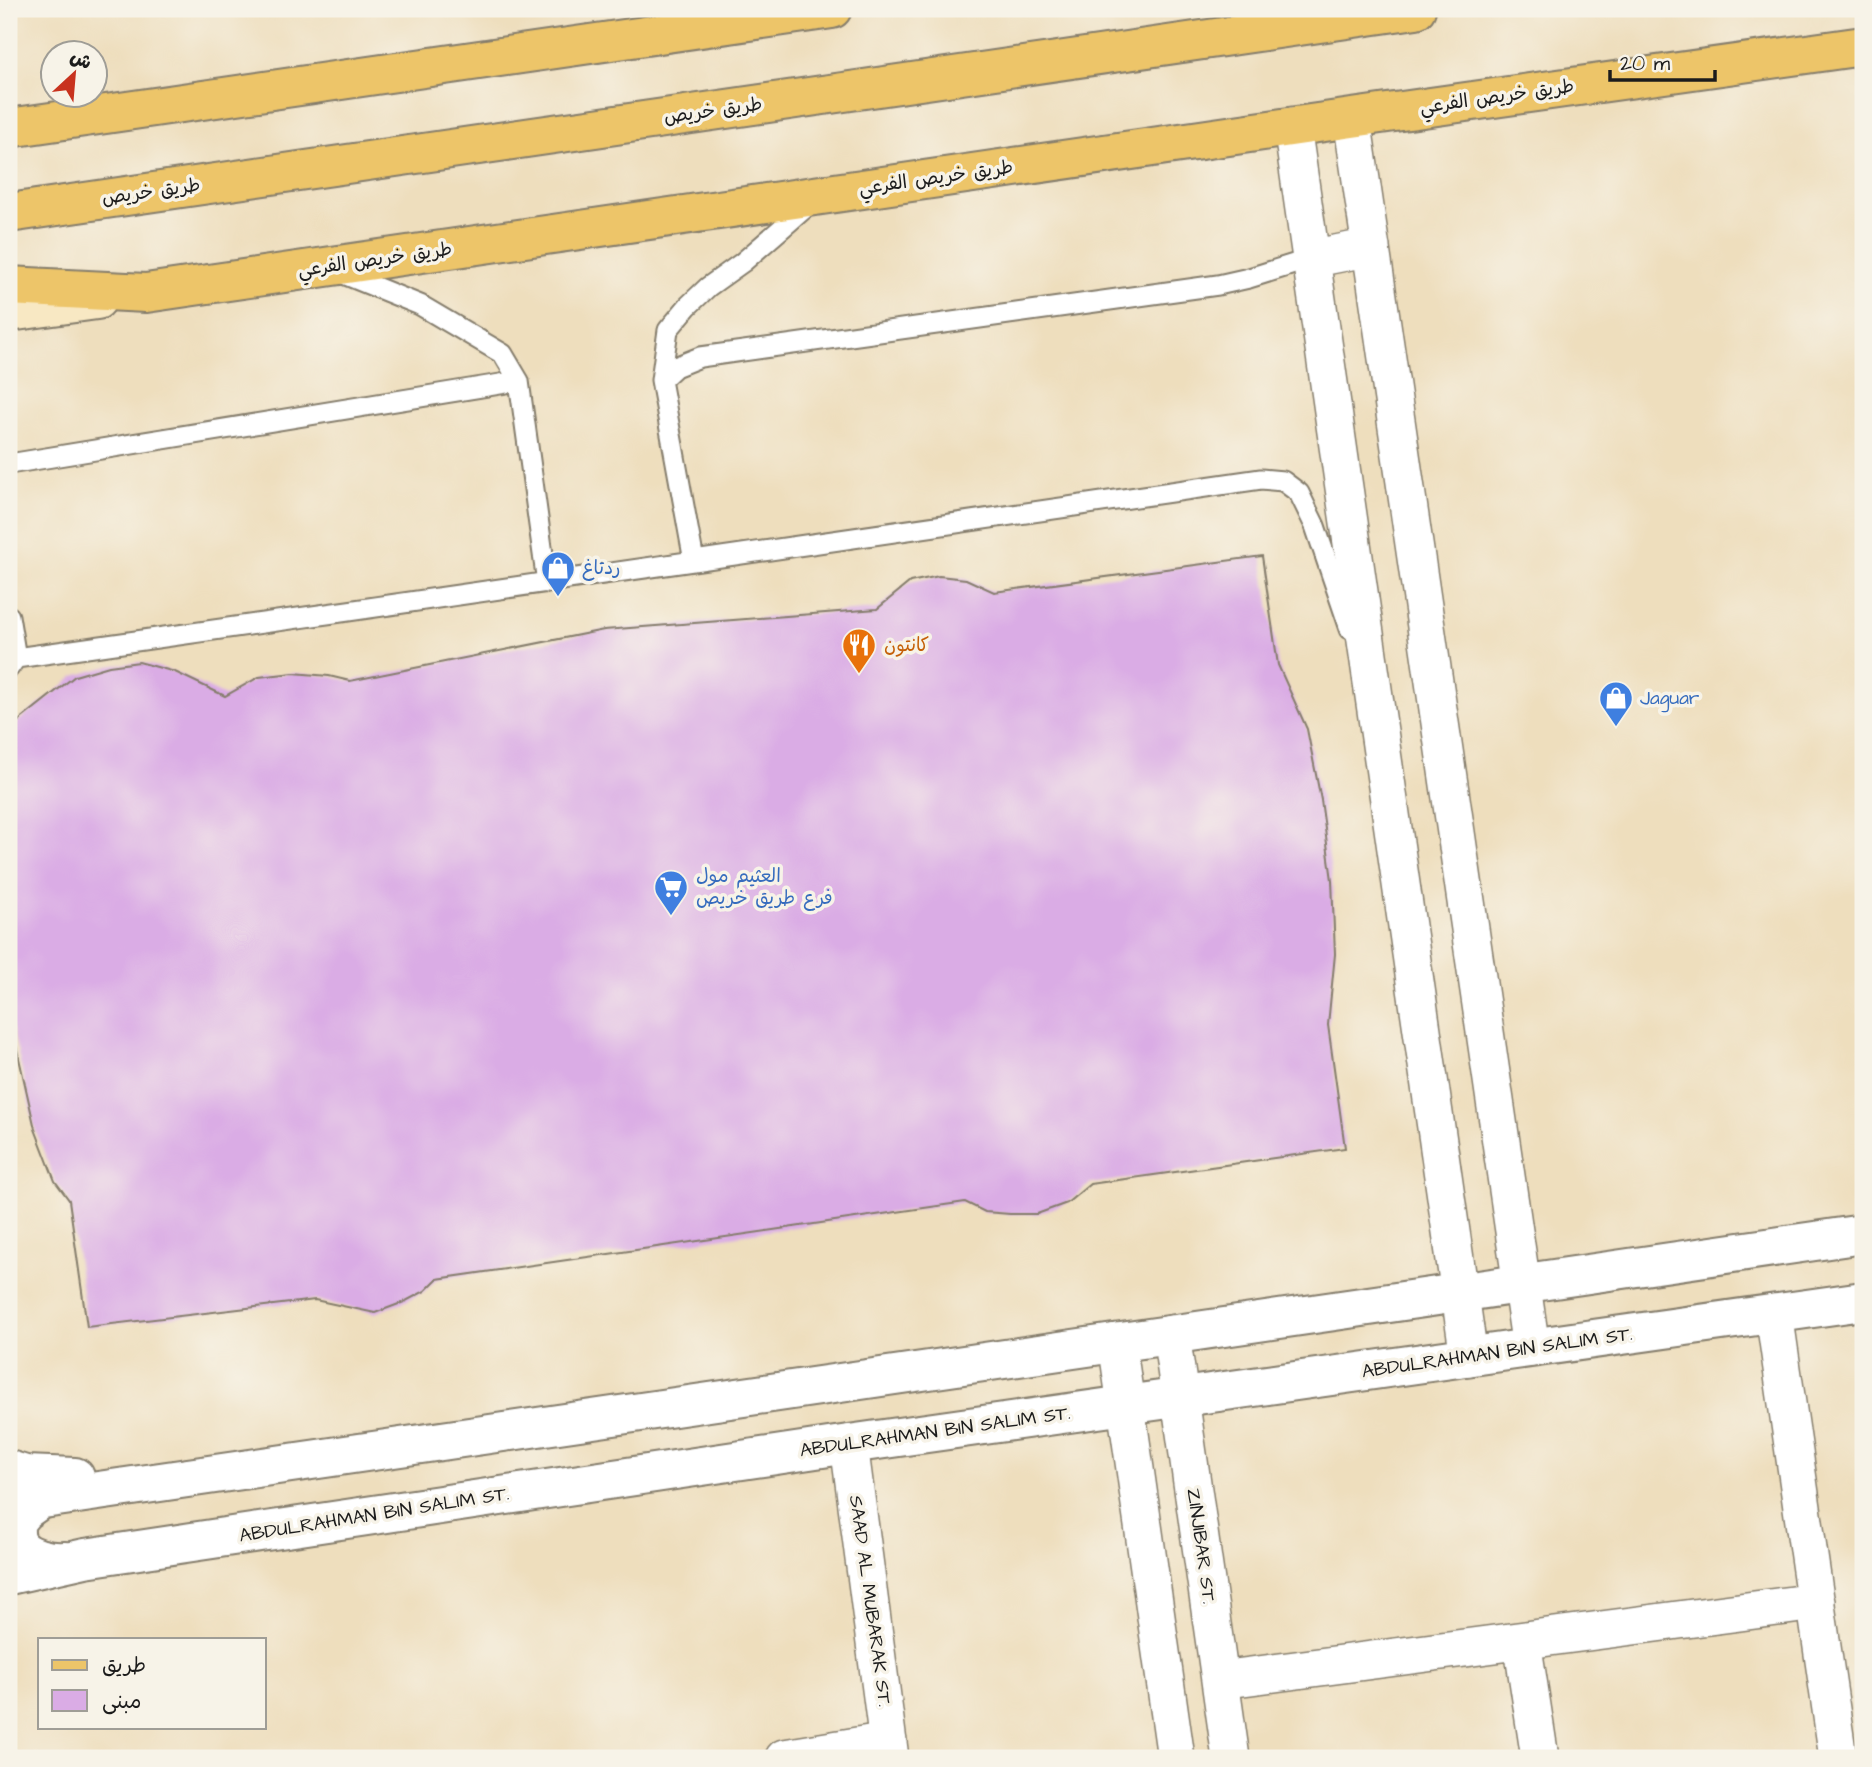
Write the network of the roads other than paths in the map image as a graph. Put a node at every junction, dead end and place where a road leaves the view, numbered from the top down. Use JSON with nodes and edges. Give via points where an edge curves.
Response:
{"nodes":[{"id":1,"x":832,"y":9,"type":"edge"},
{"id":2,"x":1416,"y":9,"type":"edge"},
{"id":3,"x":1863,"y":46,"type":"edge"},
{"id":4,"x":1352,"y":118,"type":"junction"},
{"id":5,"x":1292,"y":126,"type":"junction"},
{"id":6,"x":9,"y":128,"type":"edge"},
{"id":7,"x":821,"y":194,"type":"junction"},
{"id":8,"x":9,"y":213,"type":"edge"},
{"id":9,"x":1371,"y":247,"type":"junction"},
{"id":10,"x":1310,"y":259,"type":"junction"},
{"id":11,"x":325,"y":267,"type":"junction"},
{"id":12,"x":9,"y":286,"type":"edge"},
{"id":13,"x":146,"y":293,"type":"junction"},
{"id":14,"x":9,"y":312,"type":"edge"},
{"id":15,"x":661,"y":380,"type":"junction"},
{"id":16,"x":519,"y":381,"type":"junction"},
{"id":17,"x":9,"y":464,"type":"edge"},
{"id":18,"x":694,"y":561,"type":"junction"},
{"id":19,"x":547,"y":583,"type":"junction"},
{"id":20,"x":9,"y":616,"type":"edge"},
{"id":21,"x":12,"y":663,"type":"edge"},
{"id":22,"x":1374,"y":698,"type":"junction"},
{"id":23,"x":1863,"y":1234,"type":"edge"},
{"id":24,"x":1522,"y":1283,"type":"junction"},
{"id":25,"x":1459,"y":1292,"type":"junction"},
{"id":26,"x":1863,"y":1301,"type":"edge"},
{"id":27,"x":1774,"y":1313,"type":"junction"},
{"id":28,"x":1171,"y":1335,"type":"junction"},
{"id":29,"x":1117,"y":1342,"type":"junction"},
{"id":30,"x":1531,"y":1348,"type":"junction"},
{"id":31,"x":1469,"y":1357,"type":"junction"},
{"id":32,"x":1180,"y":1398,"type":"junction"},
{"id":33,"x":1126,"y":1405,"type":"junction"},
{"id":34,"x":849,"y":1444,"type":"junction"},
{"id":35,"x":9,"y":1470,"type":"edge"},
{"id":36,"x":136,"y":1485,"type":"junction"},
{"id":37,"x":25,"y":1501,"type":"edge"},
{"id":38,"x":85,"y":1559,"type":"junction"},
{"id":39,"x":9,"y":1575,"type":"edge"},
{"id":40,"x":1816,"y":1602,"type":"junction"},
{"id":41,"x":1522,"y":1641,"type":"junction"},
{"id":42,"x":1220,"y":1680,"type":"junction"},
{"id":43,"x":889,"y":1750,"type":"edge"},
{"id":44,"x":783,"y":1758,"type":"edge"},
{"id":45,"x":1176,"y":1758,"type":"edge"},
{"id":46,"x":1231,"y":1758,"type":"edge"},
{"id":47,"x":1540,"y":1758,"type":"edge"},
{"id":48,"x":1838,"y":1758,"type":"edge"}],
"edges":[{"from":1,"to":6,"type":"main road"},
{"from":2,"to":8,"type":"main road","name":"طريق خريص"},
{"from":3,"to":4,"type":"main road","name":"طريق خريص الفرعي"},
{"from":4,"to":5,"type":"main road","name":"طريق خريص الفرعي"},
{"from":4,"to":9,"type":"street"},
{"from":5,"to":7,"type":"main road","name":"طريق خريص الفرعي"},
{"from":5,"to":10,"type":"street"},
{"from":7,"to":11,"type":"main road","name":"طريق خريص الفرعي"},
{"from":7,"to":15,"type":"lane","via":[[688,306],[668,330]]},
{"from":9,"to":10,"type":"street"},
{"from":9,"to":24,"type":"street"},
{"from":10,"to":15,"type":"lane","via":[[1218,285],[700,357],[675,367]]},
{"from":10,"to":22,"type":"street"},
{"from":11,"to":13,"type":"main road","name":"طريق خريص الفرعي"},
{"from":11,"to":16,"type":"lane","via":[[420,305],[503,354]]},
{"from":12,"to":13,"type":"main road"},
{"from":13,"to":14,"type":"main road","name":"طريق خريص الفرعي"},
{"from":15,"to":18,"type":"lane"},
{"from":16,"to":17,"type":"lane"},
{"from":16,"to":19,"type":"lane"},
{"from":18,"to":19,"type":"lane"},
{"from":18,"to":22,"type":"lane","via":[[1261,479],[1283,481],[1299,493],[1315,526]]},
{"from":19,"to":21,"type":"lane"},
{"from":20,"to":21,"type":"lane"},
{"from":22,"to":25,"type":"street"},
{"from":23,"to":24,"type":"street"},
{"from":24,"to":25,"type":"street"},
{"from":24,"to":30,"type":"street"},
{"from":25,"to":28,"type":"street"},
{"from":25,"to":31,"type":"street"},
{"from":26,"to":27,"type":"street","name":"ABDULRAHMAN BIN SALIM ST."},
{"from":27,"to":30,"type":"street","name":"ABDULRAHMAN BIN SALIM ST."},
{"from":27,"to":40,"type":"street"},
{"from":28,"to":29,"type":"street"},
{"from":28,"to":32,"type":"street","name":"ZINJIBAR ST."},
{"from":29,"to":33,"type":"street"},
{"from":29,"to":36,"type":"street"},
{"from":30,"to":31,"type":"street","name":"ABDULRAHMAN BIN SALIM ST."},
{"from":31,"to":32,"type":"street","name":"ABDULRAHMAN BIN SALIM ST."},
{"from":32,"to":33,"type":"street","name":"ABDULRAHMAN BIN SALIM ST."},
{"from":32,"to":42,"type":"street","name":"ZINJIBAR ST."},
{"from":33,"to":34,"type":"street","name":"ABDULRAHMAN BIN SALIM ST."},
{"from":33,"to":45,"type":"street"},
{"from":34,"to":38,"type":"street","name":"ABDULRAHMAN BIN SALIM ST."},
{"from":34,"to":43,"type":"street","name":"SAAD AL MUBARAK ST."},
{"from":35,"to":36,"type":"street"},
{"from":36,"to":37,"type":"street"},
{"from":37,"to":38,"type":"street","via":[[15,1522],[19,1545],[29,1554],[56,1562]]},
{"from":38,"to":39,"type":"street","name":"ABDULRAHMAN BIN SALIM ST."},
{"from":40,"to":41,"type":"street"},
{"from":40,"to":48,"type":"street"},
{"from":41,"to":42,"type":"street"},
{"from":41,"to":47,"type":"street"},
{"from":42,"to":46,"type":"street","name":"ZINJIBAR ST."},
{"from":43,"to":44,"type":"street"}]}
